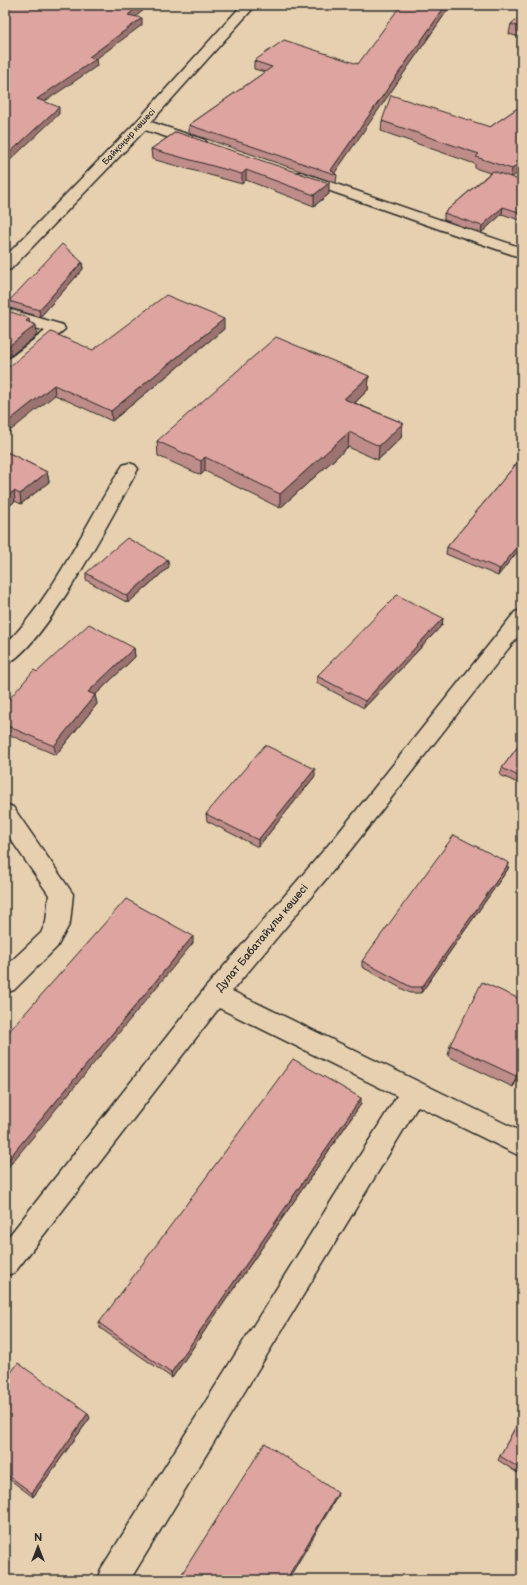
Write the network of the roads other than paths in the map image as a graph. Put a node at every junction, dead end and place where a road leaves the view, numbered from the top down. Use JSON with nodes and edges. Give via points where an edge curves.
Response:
{"nodes":[{"id":1,"x":249,"y":5,"type":"edge"},
{"id":2,"x":142,"y":124,"type":"junction"},
{"id":3,"x":215,"y":148,"type":"edge"},
{"id":4,"x":287,"y":172,"type":"edge"},
{"id":5,"x":522,"y":253,"type":"edge"},
{"id":6,"x":5,"y":266,"type":"edge"},
{"id":7,"x":5,"y":313,"type":"edge"},
{"id":8,"x":5,"y":371,"type":"edge"},
{"id":9,"x":129,"y":469,"type":"dead end"},
{"id":10,"x":522,"y":616,"type":"edge"},
{"id":11,"x":5,"y":657,"type":"edge"},
{"id":12,"x":5,"y":813,"type":"edge"},
{"id":13,"x":5,"y":983,"type":"edge"},
{"id":14,"x":215,"y":994,"type":"junction"},
{"id":15,"x":413,"y":1092,"type":"junction"},
{"id":16,"x":522,"y":1145,"type":"edge"},
{"id":17,"x":5,"y":1263,"type":"edge"},
{"id":18,"x":112,"y":1580,"type":"edge"}],
"edges":[{"from":1,"to":2,"type":"street","name":"Байқоңыр көшесі"},
{"from":2,"to":3,"type":"street"},
{"from":2,"to":6,"type":"street","name":"Байқоңыр көшесі"},
{"from":4,"to":5,"type":"street"},
{"from":7,"to":8,"type":"street","via":[[57,329]]},
{"from":9,"to":11,"type":"street","via":[[77,561],[35,624]]},
{"from":10,"to":14,"type":"street","name":"Дулат Бабатайұлы көшесі","via":[[344,842]]},
{"from":12,"to":13,"type":"street","via":[[61,894],[58,923],[49,940]]},
{"from":14,"to":15,"type":"street"},
{"from":14,"to":17,"type":"street","name":"Дулат Бабатайұлы көшесі"},
{"from":15,"to":16,"type":"street"},
{"from":15,"to":18,"type":"street"}]}
